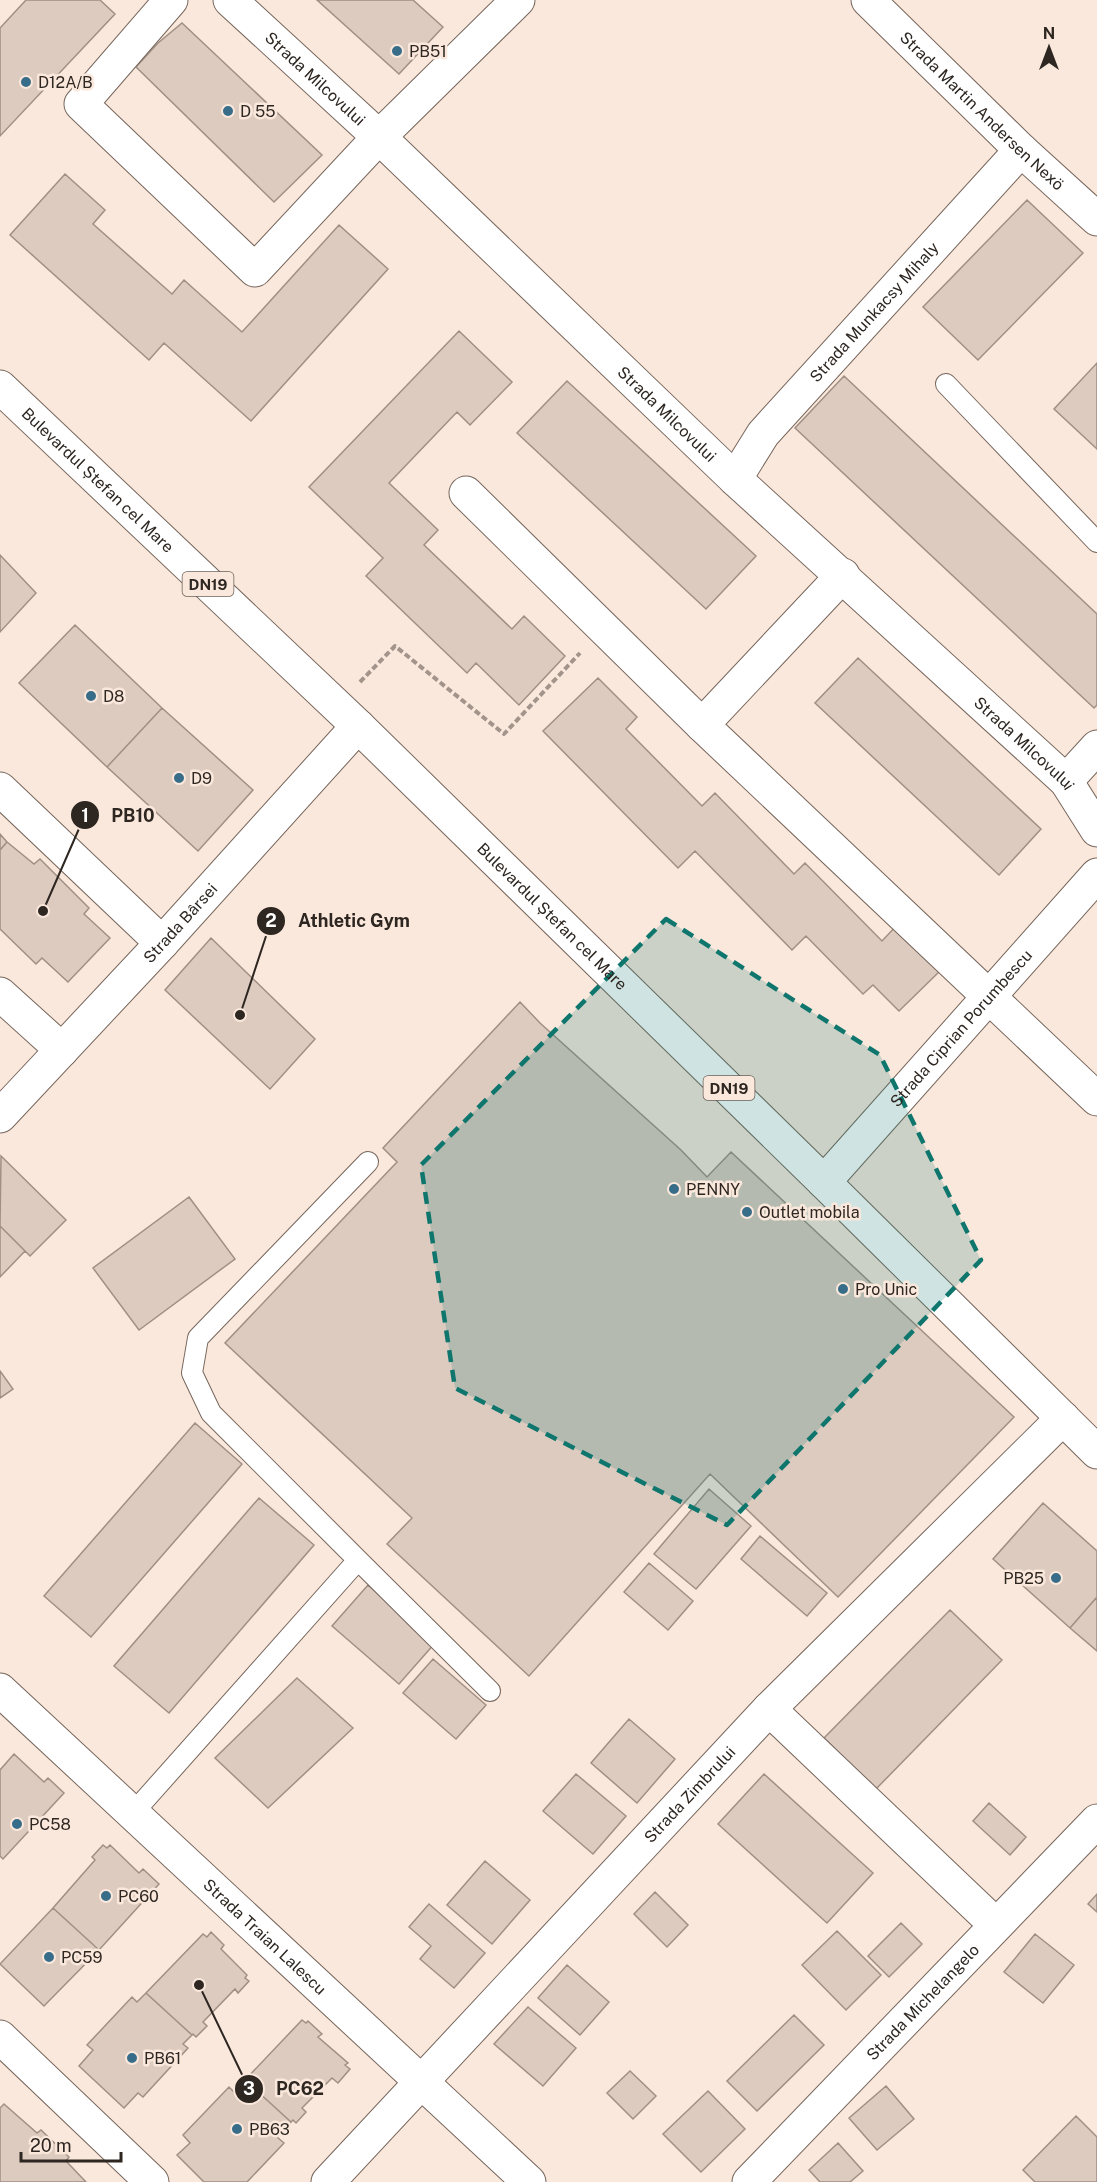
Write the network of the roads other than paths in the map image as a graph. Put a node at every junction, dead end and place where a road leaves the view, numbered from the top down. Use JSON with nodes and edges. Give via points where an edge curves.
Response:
{"nodes":[{"id":1,"x":171,"y":0,"type":"edge"},
{"id":2,"x":230,"y":0,"type":"edge"},
{"id":3,"x":518,"y":0,"type":"edge"},
{"id":4,"x":868,"y":0,"type":"edge"},
{"id":5,"x":379,"y":137,"type":"junction"},
{"id":6,"x":1021,"y":150,"type":"junction"},
{"id":7,"x":1097,"y":219,"type":"edge"},
{"id":8,"x":946,"y":384,"type":"dead end"},
{"id":9,"x":0,"y":387,"type":"edge"},
{"id":10,"x":735,"y":479,"type":"junction"},
{"id":11,"x":466,"y":493,"type":"dead end"},
{"id":12,"x":1097,"y":542,"type":"edge"},
{"id":13,"x":843,"y":575,"type":"junction"},
{"id":14,"x":702,"y":725,"type":"junction"},
{"id":15,"x":358,"y":726,"type":"junction"},
{"id":16,"x":1097,"y":747,"type":"edge"},
{"id":17,"x":1066,"y":781,"type":"junction"},
{"id":18,"x":0,"y":789,"type":"edge"},
{"id":19,"x":1097,"y":830,"type":"edge"},
{"id":20,"x":1097,"y":875,"type":"edge"},
{"id":21,"x":162,"y":943,"type":"junction"},
{"id":22,"x":0,"y":994,"type":"edge"},
{"id":23,"x":991,"y":996,"type":"junction"},
{"id":24,"x":62,"y":1050,"type":"junction"},
{"id":25,"x":1097,"y":1099,"type":"edge"},
{"id":26,"x":0,"y":1116,"type":"edge"},
{"id":27,"x":368,"y":1162,"type":"dead end"},
{"id":28,"x":824,"y":1182,"type":"junction"},
{"id":29,"x":1063,"y":1418,"type":"junction"},
{"id":30,"x":1097,"y":1452,"type":"edge"},
{"id":31,"x":358,"y":1560,"type":"junction"},
{"id":32,"x":0,"y":1690,"type":"edge"},
{"id":33,"x":490,"y":1691,"type":"dead end"},
{"id":34,"x":769,"y":1709,"type":"junction"},
{"id":35,"x":133,"y":1813,"type":"junction"},
{"id":36,"x":1097,"y":1821,"type":"edge"},
{"id":37,"x":996,"y":1925,"type":"junction"},
{"id":38,"x":0,"y":2037,"type":"edge"},
{"id":39,"x":422,"y":2080,"type":"junction"},
{"id":40,"x":152,"y":2182,"type":"edge"},
{"id":41,"x":328,"y":2182,"type":"edge"},
{"id":42,"x":529,"y":2182,"type":"edge"},
{"id":43,"x":749,"y":2182,"type":"edge"}],
"edges":[{"from":1,"to":5,"type":"street","via":[[81,104],[255,270]]},
{"from":2,"to":5,"type":"street","name":"Strada Milcovului"},
{"from":3,"to":5,"type":"street"},
{"from":4,"to":6,"type":"street","name":"Strada Martin Andersen Nexö"},
{"from":5,"to":10,"type":"street","name":"Strada Milcovului"},
{"from":6,"to":7,"type":"street","name":"Strada Martin Andersen Nexö"},
{"from":6,"to":10,"type":"street","name":"Strada Munkacsy Mihaly","via":[[763,434]]},
{"from":8,"to":12,"type":"lane"},
{"from":9,"to":15,"type":"street","name":"Bulevardul Ștefan cel Mare","number":"DN19"},
{"from":10,"to":13,"type":"street","name":"Strada Milcovului"},
{"from":11,"to":14,"type":"street"},
{"from":13,"to":14,"type":"street"},
{"from":13,"to":17,"type":"street","name":"Strada Milcovului"},
{"from":14,"to":23,"type":"street"},
{"from":15,"to":21,"type":"street","name":"Strada Bârsei"},
{"from":15,"to":28,"type":"street","name":"Bulevardul Ștefan cel Mare","number":"DN19"},
{"from":16,"to":17,"type":"street"},
{"from":17,"to":19,"type":"street","name":"Strada Milcovului"},
{"from":18,"to":21,"type":"street"},
{"from":20,"to":23,"type":"street","name":"Strada Ciprian Porumbescu"},
{"from":21,"to":24,"type":"street","name":"Strada Bârsei"},
{"from":22,"to":24,"type":"street"},
{"from":23,"to":25,"type":"street"},
{"from":23,"to":28,"type":"street","name":"Strada Ciprian Porumbescu"},
{"from":24,"to":26,"type":"street","name":"Strada Bârsei"},
{"from":27,"to":31,"type":"lane","via":[[198,1338],[192,1373],[211,1413]]},
{"from":28,"to":29,"type":"street","name":"Bulevardul Ștefan cel Mare","number":"DN19"},
{"from":29,"to":30,"type":"street","name":"Bulevardul Ștefan cel Mare","number":"DN19"},
{"from":29,"to":34,"type":"street","name":"Strada Zimbrului"},
{"from":31,"to":33,"type":"lane"},
{"from":31,"to":35,"type":"lane"},
{"from":32,"to":35,"type":"street","name":"Strada Traian Lalescu"},
{"from":34,"to":37,"type":"street"},
{"from":34,"to":39,"type":"street","name":"Strada Zimbrului"},
{"from":35,"to":39,"type":"street","name":"Strada Traian Lalescu"},
{"from":36,"to":37,"type":"street","name":"Strada Michelangelo"},
{"from":37,"to":43,"type":"street","name":"Strada Michelangelo"},
{"from":38,"to":40,"type":"street"},
{"from":39,"to":41,"type":"street","name":"Strada Zimbrului"},
{"from":39,"to":42,"type":"street","name":"Strada Traian Lalescu"}]}
